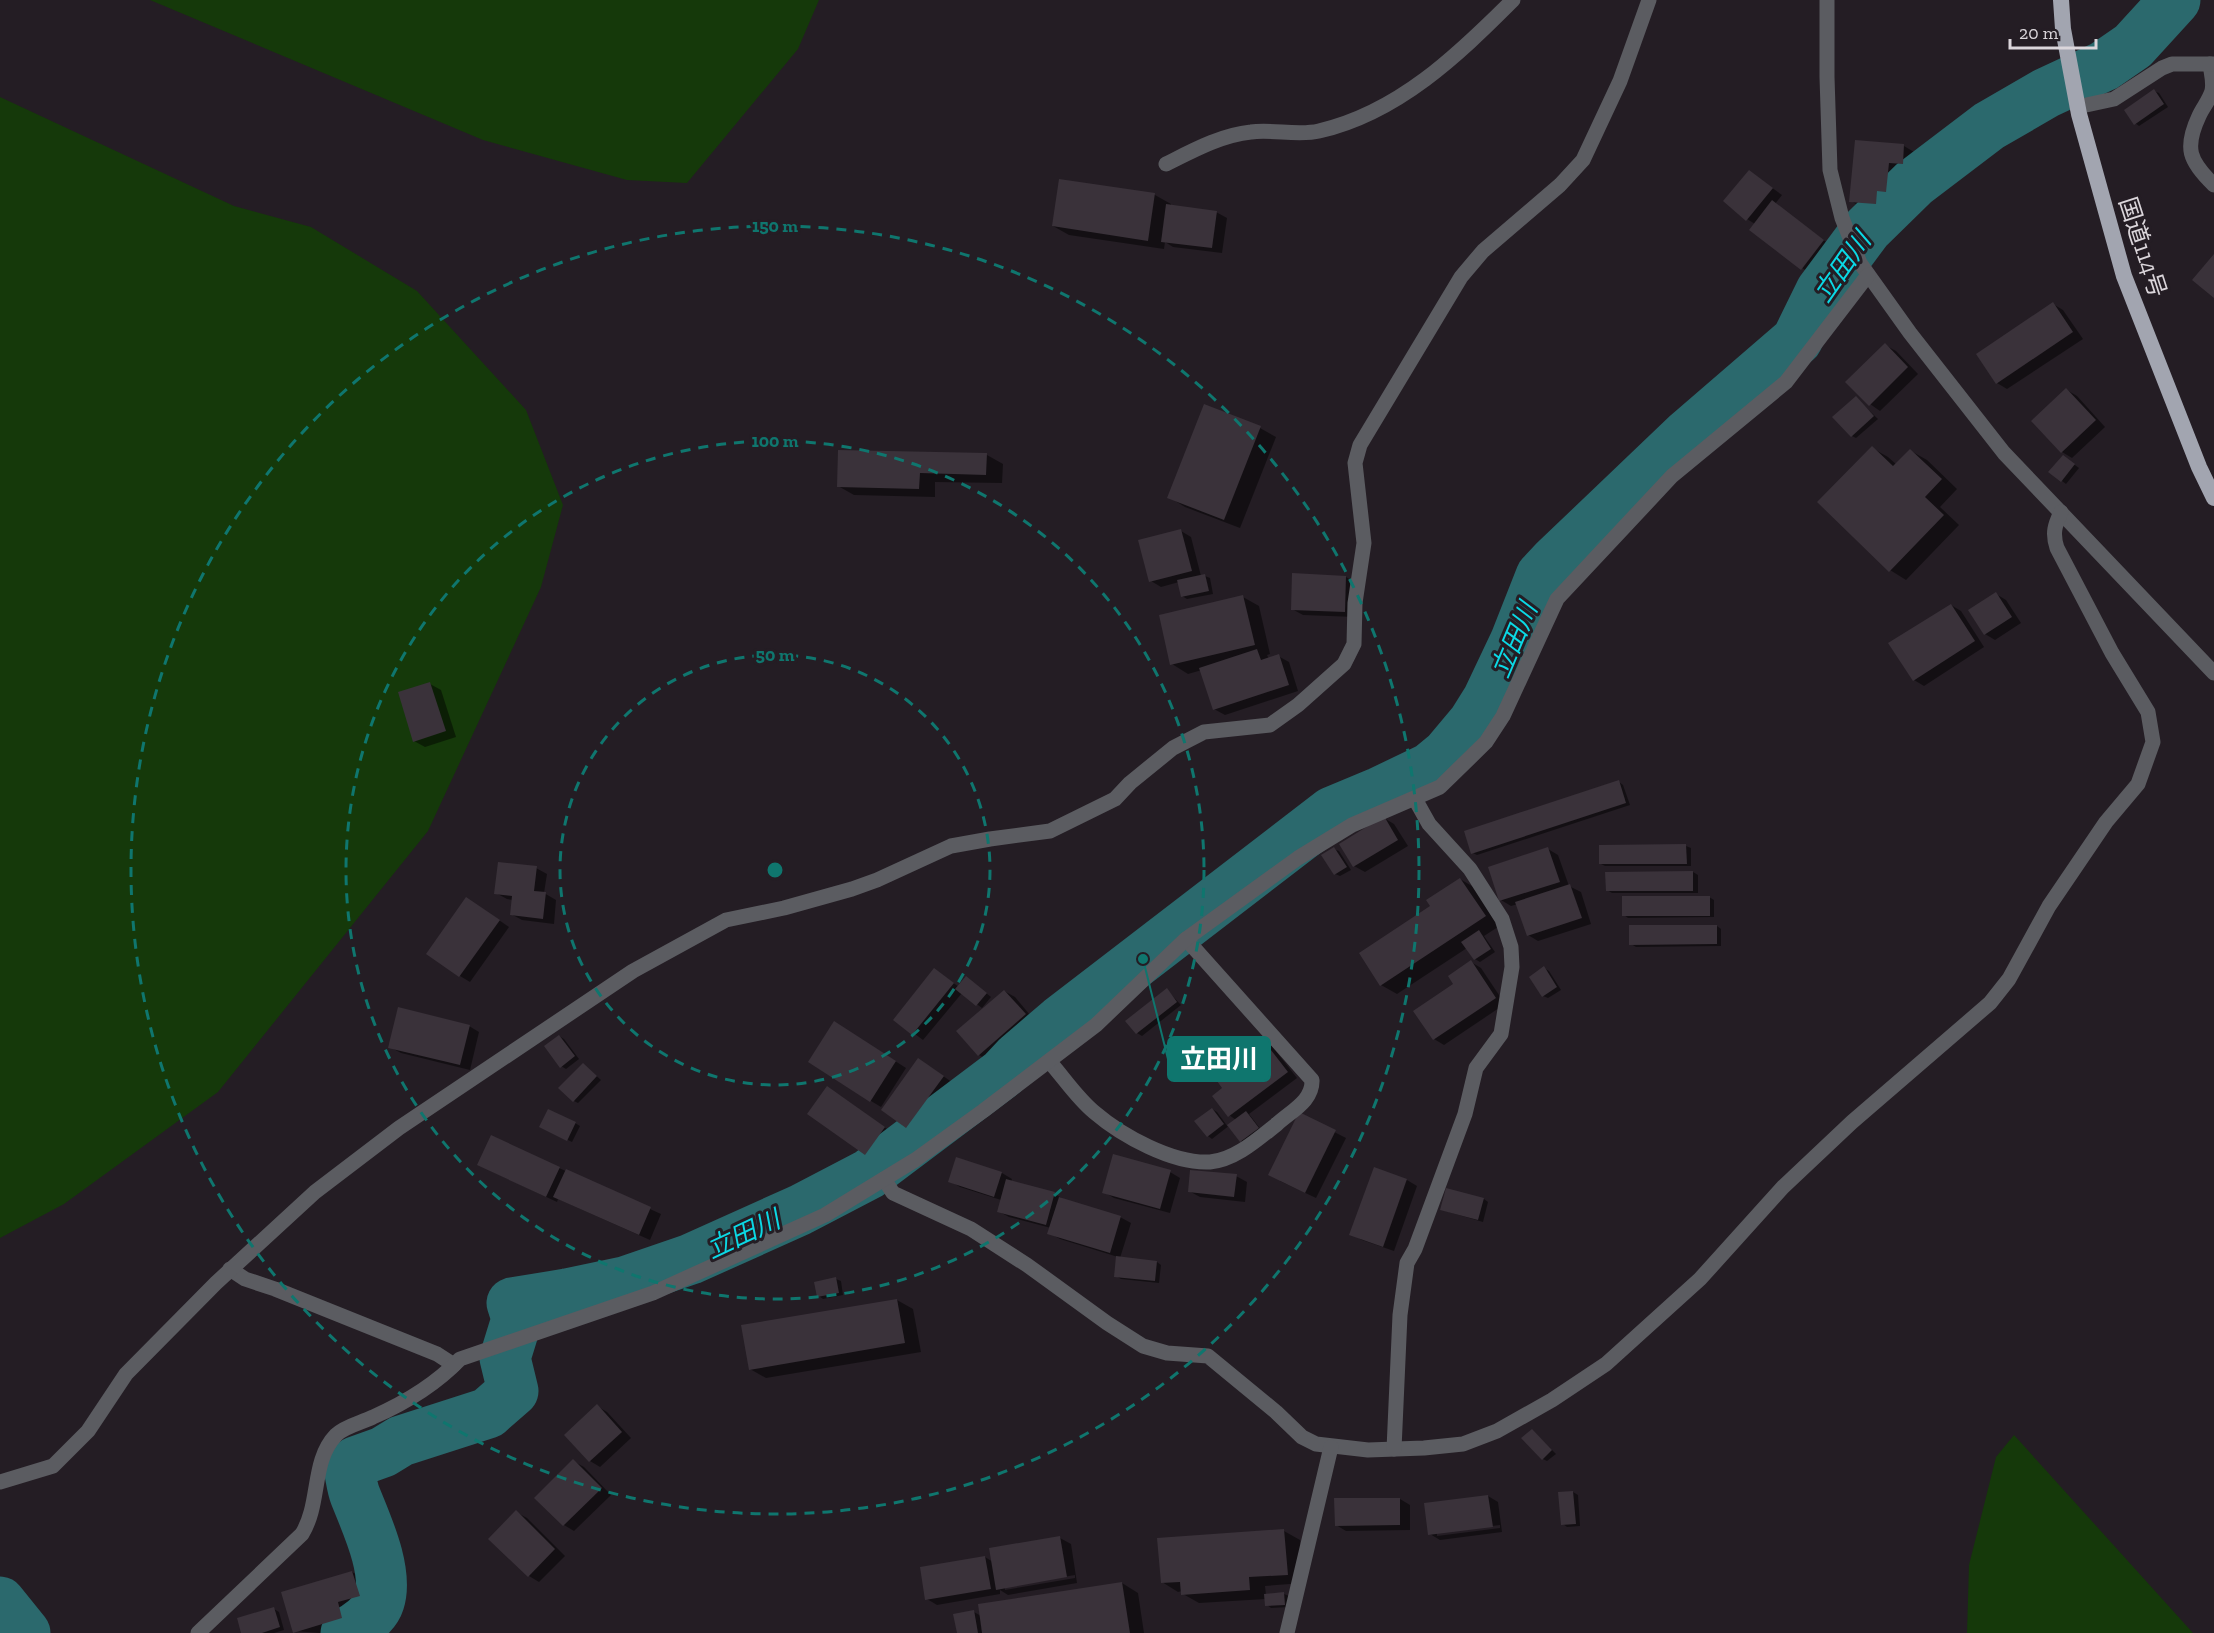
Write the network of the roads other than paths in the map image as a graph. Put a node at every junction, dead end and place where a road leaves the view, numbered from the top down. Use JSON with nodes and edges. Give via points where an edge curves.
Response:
{"nodes":[{"id":1,"x":1513,"y":0,"type":"edge"},
{"id":2,"x":1649,"y":0,"type":"edge"},
{"id":3,"x":1827,"y":0,"type":"edge"},
{"id":4,"x":2061,"y":0,"type":"edge"},
{"id":5,"x":2212,"y":64,"type":"edge"},
{"id":6,"x":2077,"y":106,"type":"junction"},
{"id":7,"x":1166,"y":164,"type":"dead end"},
{"id":8,"x":2214,"y":185,"type":"edge"},
{"id":9,"x":1868,"y":275,"type":"junction"},
{"id":10,"x":2214,"y":498,"type":"edge"},
{"id":11,"x":2061,"y":512,"type":"junction"},
{"id":12,"x":2214,"y":674,"type":"edge"},
{"id":13,"x":1415,"y":799,"type":"junction"},
{"id":14,"x":1186,"y":939,"type":"junction"},
{"id":15,"x":1049,"y":1061,"type":"junction"},
{"id":16,"x":884,"y":1179,"type":"junction"},
{"id":17,"x":230,"y":1269,"type":"junction"},
{"id":18,"x":454,"y":1365,"type":"junction"},
{"id":19,"x":1331,"y":1447,"type":"junction"},
{"id":20,"x":1394,"y":1449,"type":"junction"},
{"id":21,"x":0,"y":1482,"type":"edge"},
{"id":22,"x":198,"y":1633,"type":"edge"},
{"id":23,"x":1287,"y":1633,"type":"edge"}],
"edges":[{"from":1,"to":7,"type":"street","via":[[1419,85],[1350,123],[1316,132],[1250,132],[1218,140]]},
{"from":2,"to":17,"type":"street","via":[[1620,81],[1583,160],[1560,185],[1483,251],[1461,277],[1360,445],[1356,463],[1364,543],[1355,603],[1354,644],[1344,664],[1306,698],[1270,725],[1204,732],[1173,748],[1115,799],[1050,831],[951,846],[852,889],[726,920],[633,970],[399,1128],[315,1192]]},
{"from":3,"to":9,"type":"street","via":[[1830,170],[1842,218]]},
{"from":4,"to":6,"type":"highway","name":"国道114号"},
{"from":5,"to":6,"type":"street","via":[[2172,64],[2114,99]]},
{"from":5,"to":8,"type":"street","via":[[2212,91],[2190,141],[2190,155],[2198,170]]},
{"from":6,"to":10,"type":"highway","name":"国道114号","via":[[2124,276]]},
{"from":9,"to":11,"type":"street","via":[[2004,453]]},
{"from":9,"to":13,"type":"street","via":[[1786,381],[1672,476],[1557,599],[1503,716],[1486,742],[1440,787]]},
{"from":11,"to":12,"type":"street"},
{"from":11,"to":20,"type":"street","via":[[2054,530],[2057,548],[2148,712],[2153,742],[2138,784],[2106,822],[2049,906],[2009,979],[1990,1003],[1782,1187],[1700,1279],[1606,1364],[1497,1431],[1463,1444]]},
{"from":13,"to":14,"type":"street","via":[[1352,825],[1298,858]]},
{"from":13,"to":20,"type":"street","via":[[1429,824],[1470,869],[1502,919],[1511,947],[1512,967],[1501,1034],[1476,1068],[1465,1114],[1416,1249],[1407,1263],[1400,1315]]},
{"from":14,"to":15,"type":"street","via":[[1096,1025]]},
{"from":14,"to":15,"type":"street","via":[[1312,1080],[1308,1100],[1250,1146],[1223,1159],[1179,1159],[1127,1136],[1094,1112]]},
{"from":15,"to":16,"type":"street"},
{"from":16,"to":18,"type":"street","via":[[825,1215],[653,1293],[460,1359]]},
{"from":16,"to":19,"type":"street","via":[[893,1193],[971,1229],[1143,1346],[1167,1353],[1208,1356],[1302,1437]]},
{"from":17,"to":18,"type":"street","via":[[245,1279],[437,1354]]},
{"from":17,"to":21,"type":"street","via":[[126,1374],[88,1431],[53,1466]]},
{"from":18,"to":22,"type":"street","via":[[420,1392],[337,1434],[319,1468],[310,1520],[302,1534]]},
{"from":19,"to":20,"type":"street"},
{"from":19,"to":23,"type":"street"}]}
